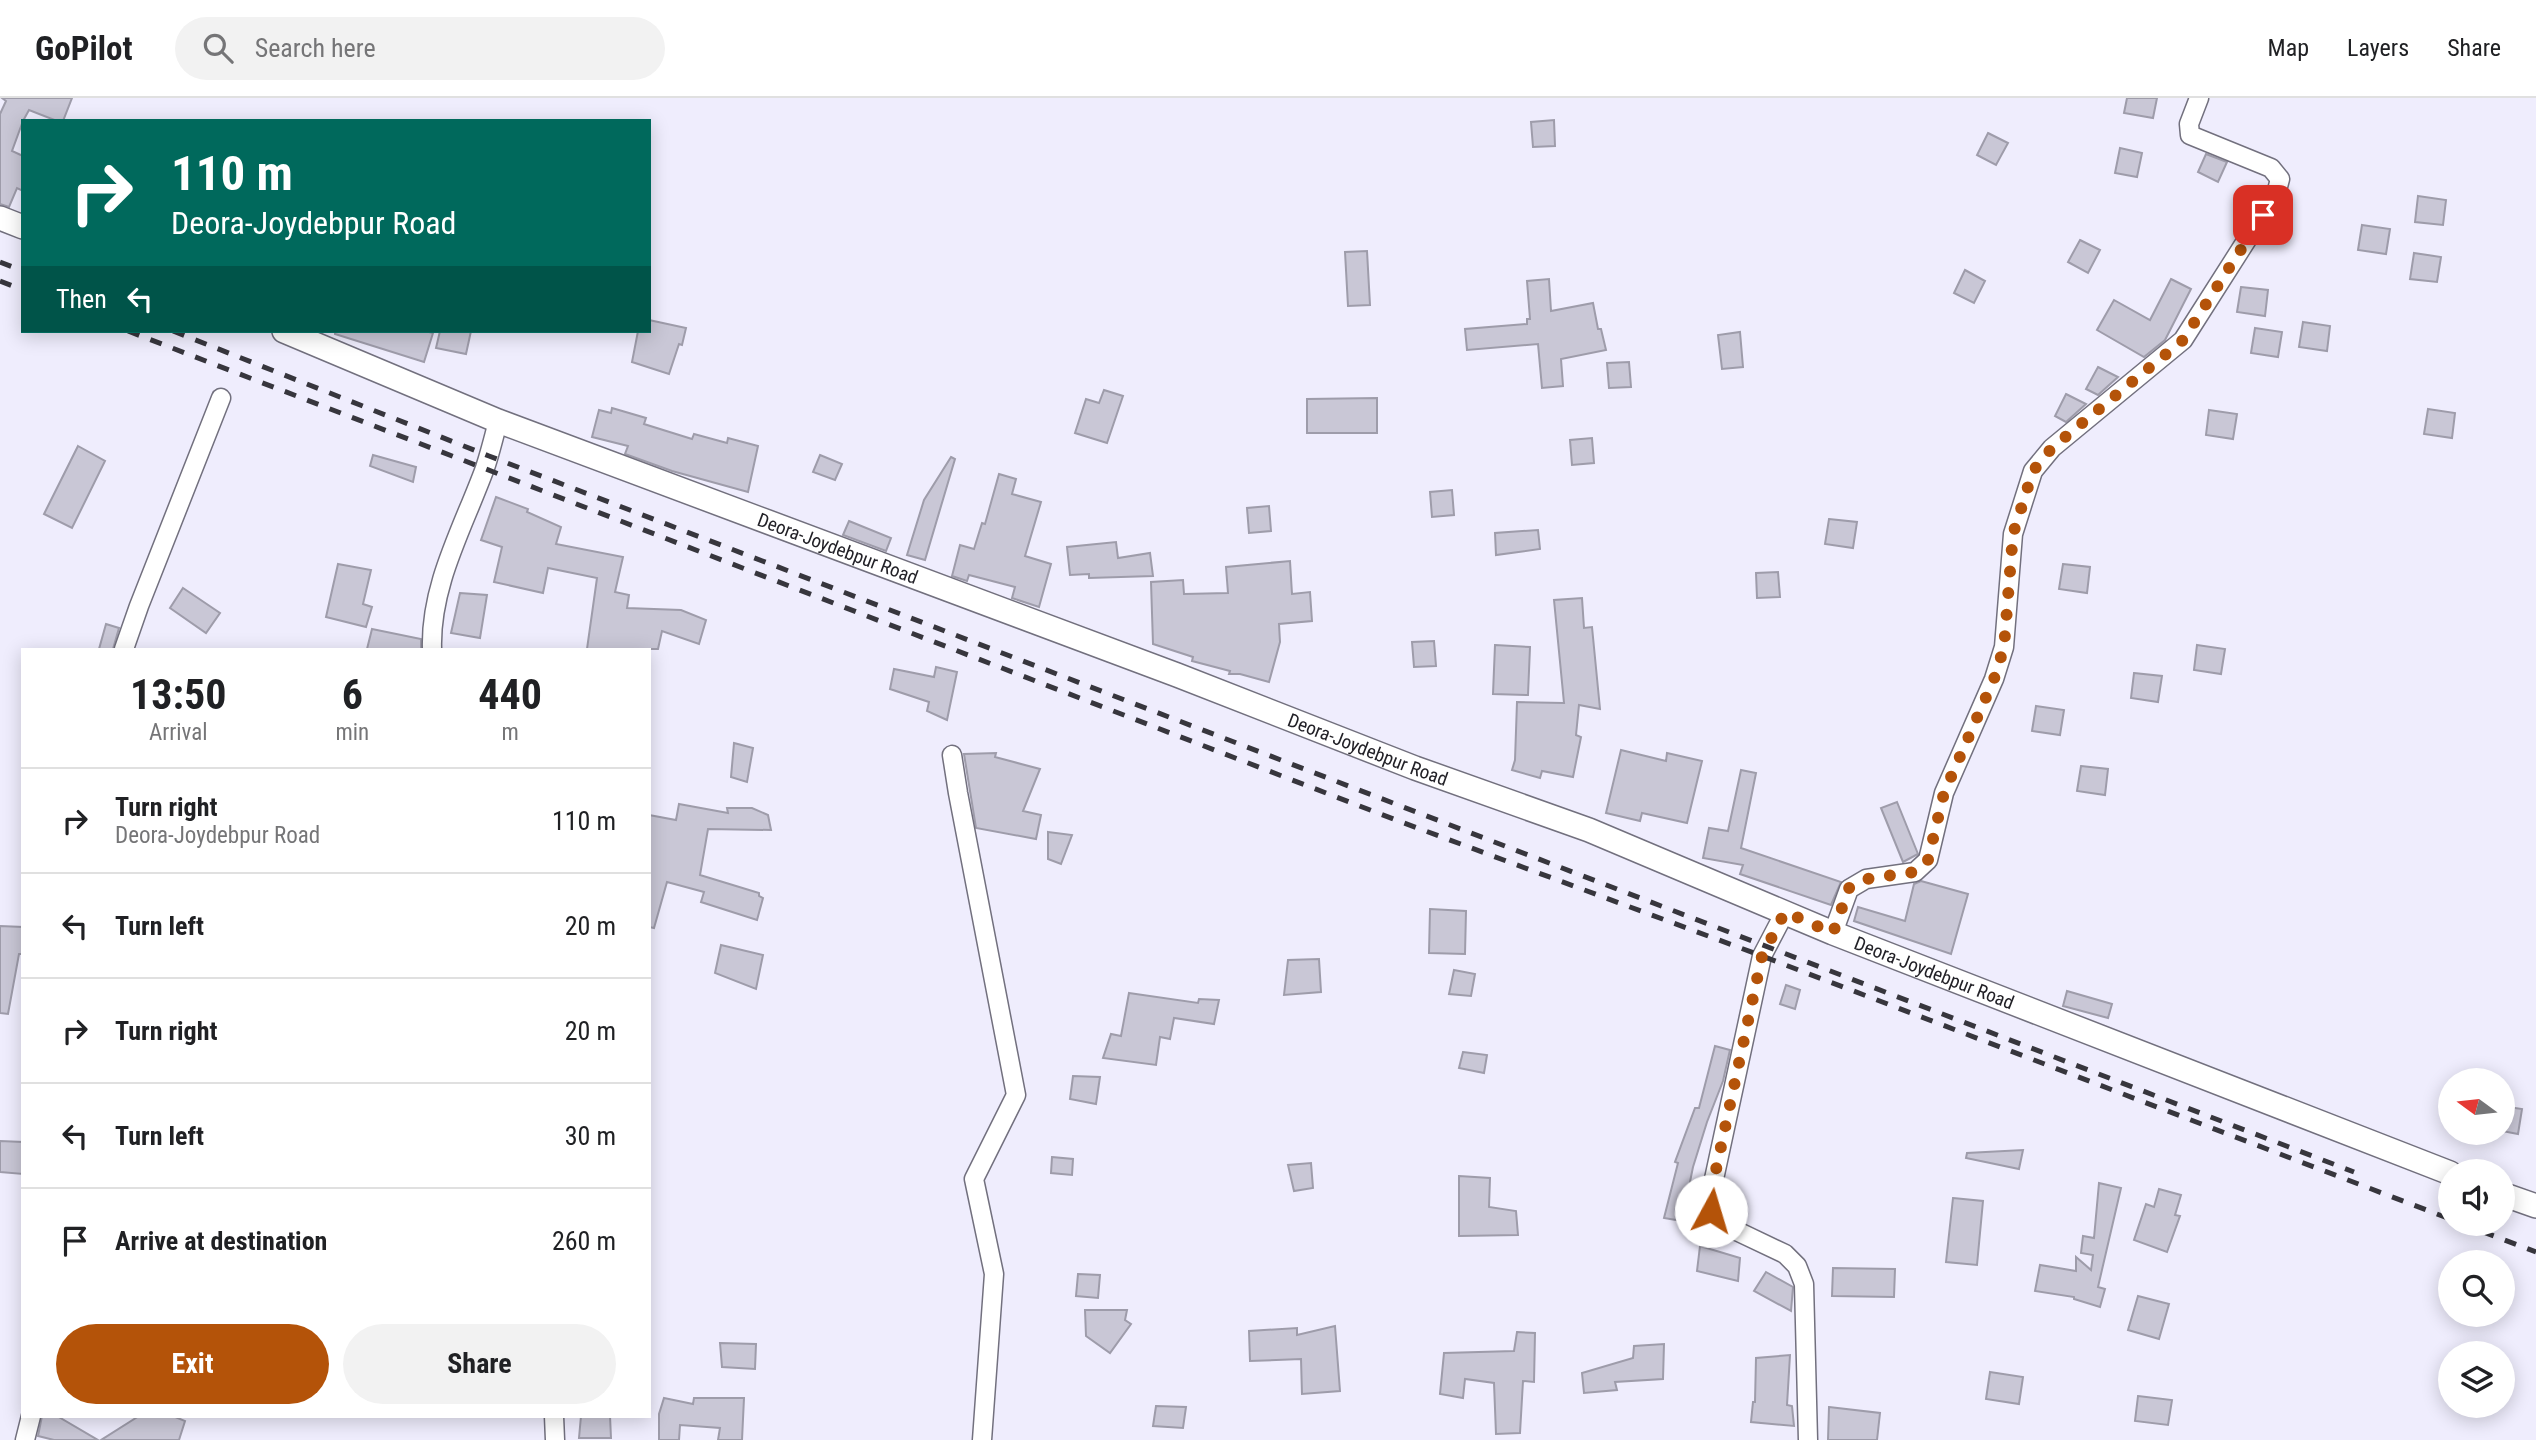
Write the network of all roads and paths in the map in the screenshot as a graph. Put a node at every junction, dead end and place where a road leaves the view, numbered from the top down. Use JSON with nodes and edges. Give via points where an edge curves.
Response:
{"nodes":[{"id":1,"x":2199,"y":98,"type":"edge"},
{"id":2,"x":0,"y":218,"type":"edge"},
{"id":3,"x":21,"y":226,"type":"edge"},
{"id":4,"x":289,"y":333,"type":"edge"},
{"id":5,"x":221,"y":398,"type":"dead end"},
{"id":6,"x":498,"y":421,"type":"junction"},
{"id":7,"x":124,"y":648,"type":"edge"},
{"id":8,"x":432,"y":648,"type":"edge"},
{"id":9,"x":952,"y":755,"type":"dead end"},
{"id":10,"x":1785,"y":912,"type":"junction"},
{"id":11,"x":1833,"y":933,"type":"junction"},
{"id":12,"x":2438,"y":1168,"type":"edge"},
{"id":13,"x":2515,"y":1199,"type":"edge"},
{"id":14,"x":2536,"y":1206,"type":"edge"},
{"id":15,"x":30,"y":1418,"type":"edge"},
{"id":16,"x":554,"y":1418,"type":"edge"},
{"id":17,"x":25,"y":1440,"type":"edge"},
{"id":18,"x":555,"y":1440,"type":"edge"},
{"id":19,"x":982,"y":1440,"type":"edge"},
{"id":20,"x":1808,"y":1440,"type":"edge"}],
"edges":[{"from":1,"to":11,"type":"street","via":[[2189,124],[2190,135],[2271,168],[2280,179],[2276,194],[2183,340],[2052,448],[2033,471],[2013,534],[2004,647],[1944,793],[1928,860],[1915,872],[1866,879],[1849,888]]},
{"from":2,"to":3,"type":"street"},
{"from":4,"to":6,"type":"street","name":"Deora-Joydebpur Road"},
{"from":5,"to":7,"type":"street"},
{"from":6,"to":8,"type":"street","via":[[485,469],[441,580],[431,625]]},
{"from":6,"to":10,"type":"street","name":"Deora-Joydebpur Road","via":[[1589,830]]},
{"from":9,"to":19,"type":"street","via":[[1016,1095],[974,1179],[994,1274]]},
{"from":10,"to":11,"type":"street","name":"Deora-Joydebpur Road"},
{"from":10,"to":20,"type":"street","via":[[1762,956],[1711,1193],[1711,1211],[1723,1224],[1785,1254],[1797,1266],[1804,1284]]},
{"from":11,"to":12,"type":"street","name":"Deora-Joydebpur Road"},
{"from":13,"to":14,"type":"street"},
{"from":15,"to":17,"type":"street"},
{"from":16,"to":18,"type":"street"}]}
